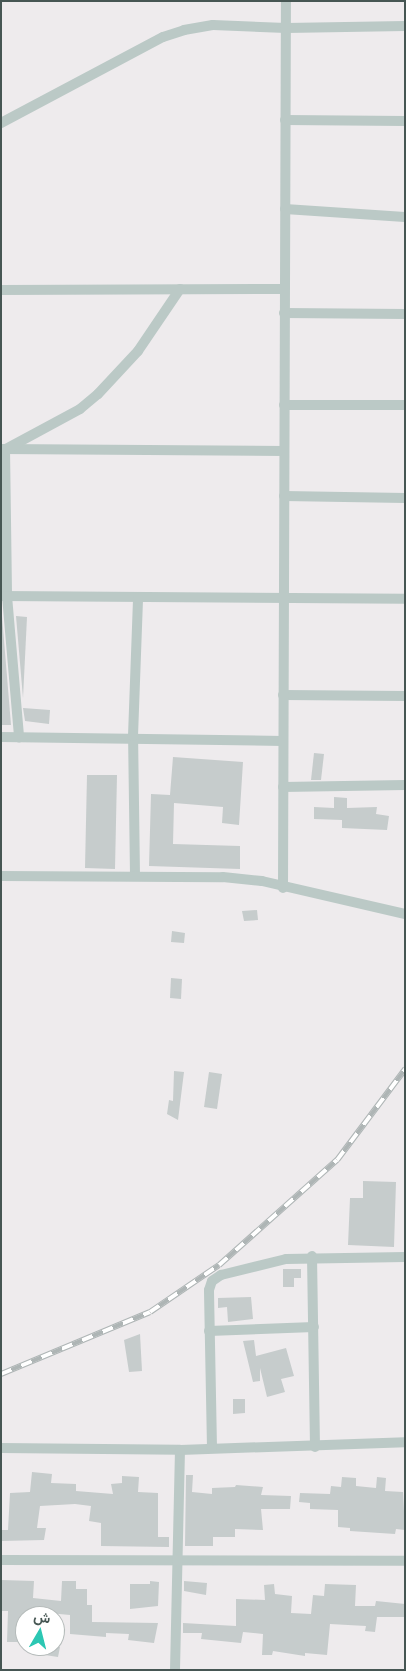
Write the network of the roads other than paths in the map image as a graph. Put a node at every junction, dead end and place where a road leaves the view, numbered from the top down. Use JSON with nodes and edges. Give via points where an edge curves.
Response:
{"nodes":[{"id":1,"x":286,"y":1,"type":"edge"},
{"id":2,"x":405,"y":26,"type":"edge"},
{"id":3,"x":286,"y":28,"type":"junction"},
{"id":4,"x":285,"y":120,"type":"junction"},
{"id":5,"x":405,"y":121,"type":"edge"},
{"id":6,"x":1,"y":123,"type":"edge"},
{"id":7,"x":285,"y":209,"type":"junction"},
{"id":8,"x":405,"y":217,"type":"edge"},
{"id":9,"x":284,"y":289,"type":"junction"},
{"id":10,"x":1,"y":290,"type":"edge"},
{"id":11,"x":180,"y":290,"type":"junction"},
{"id":12,"x":284,"y":313,"type":"junction"},
{"id":13,"x":405,"y":314,"type":"edge"},
{"id":14,"x":284,"y":405,"type":"junction"},
{"id":15,"x":405,"y":405,"type":"edge"},
{"id":16,"x":3,"y":449,"type":"edge"},
{"id":17,"x":284,"y":451,"type":"junction"},
{"id":18,"x":284,"y":496,"type":"junction"},
{"id":19,"x":405,"y":498,"type":"edge"},
{"id":20,"x":4,"y":596,"type":"edge"},
{"id":21,"x":138,"y":598,"type":"junction"},
{"id":22,"x":405,"y":599,"type":"edge"},
{"id":23,"x":283,"y":600,"type":"junction"},
{"id":24,"x":283,"y":695,"type":"junction"},
{"id":25,"x":405,"y":696,"type":"edge"},
{"id":26,"x":133,"y":736,"type":"junction"},
{"id":27,"x":1,"y":737,"type":"edge"},
{"id":28,"x":19,"y":737,"type":"junction"},
{"id":29,"x":283,"y":741,"type":"junction"},
{"id":30,"x":405,"y":785,"type":"edge"},
{"id":31,"x":283,"y":787,"type":"junction"},
{"id":32,"x":135,"y":875,"type":"junction"},
{"id":33,"x":1,"y":876,"type":"edge"},
{"id":34,"x":283,"y":888,"type":"junction"},
{"id":35,"x":405,"y":914,"type":"edge"},
{"id":36,"x":312,"y":1256,"type":"junction"},
{"id":37,"x":405,"y":1257,"type":"edge"},
{"id":38,"x":314,"y":1327,"type":"junction"},
{"id":39,"x":209,"y":1331,"type":"junction"},
{"id":40,"x":405,"y":1442,"type":"edge"},
{"id":41,"x":315,"y":1447,"type":"junction"},
{"id":42,"x":1,"y":1448,"type":"edge"},
{"id":43,"x":212,"y":1448,"type":"junction"},
{"id":44,"x":180,"y":1450,"type":"junction"},
{"id":45,"x":1,"y":1560,"type":"edge"},
{"id":46,"x":177,"y":1560,"type":"junction"},
{"id":47,"x":405,"y":1561,"type":"edge"},
{"id":48,"x":175,"y":1670,"type":"edge"}],
"edges":[{"from":1,"to":3,"type":"street"},
{"from":2,"to":3,"type":"street"},
{"from":3,"to":4,"type":"street"},
{"from":3,"to":6,"type":"street","via":[[213,25],[163,37]]},
{"from":4,"to":5,"type":"street"},
{"from":4,"to":7,"type":"street"},
{"from":7,"to":8,"type":"street"},
{"from":7,"to":9,"type":"street"},
{"from":9,"to":11,"type":"street"},
{"from":9,"to":12,"type":"street"},
{"from":10,"to":11,"type":"street"},
{"from":11,"to":16,"type":"street","via":[[138,351],[98,394],[80,408]]},
{"from":12,"to":13,"type":"street"},
{"from":12,"to":14,"type":"street"},
{"from":14,"to":15,"type":"street"},
{"from":14,"to":17,"type":"street"},
{"from":16,"to":17,"type":"street"},
{"from":16,"to":20,"type":"street"},
{"from":17,"to":18,"type":"street"},
{"from":18,"to":19,"type":"street"},
{"from":18,"to":23,"type":"street"},
{"from":20,"to":21,"type":"street"},
{"from":20,"to":28,"type":"street"},
{"from":21,"to":23,"type":"street"},
{"from":21,"to":26,"type":"street"},
{"from":22,"to":23,"type":"street"},
{"from":23,"to":24,"type":"street"},
{"from":24,"to":25,"type":"street"},
{"from":24,"to":29,"type":"street"},
{"from":26,"to":28,"type":"street"},
{"from":26,"to":29,"type":"street"},
{"from":26,"to":32,"type":"street"},
{"from":27,"to":28,"type":"street"},
{"from":29,"to":31,"type":"street"},
{"from":30,"to":31,"type":"street"},
{"from":31,"to":34,"type":"street"},
{"from":32,"to":33,"type":"street"},
{"from":32,"to":34,"type":"street","via":[[223,877],[262,881]]},
{"from":34,"to":35,"type":"street"},
{"from":36,"to":37,"type":"street"},
{"from":36,"to":38,"type":"street"},
{"from":36,"to":39,"type":"street","via":[[240,1270],[212,1280]]},
{"from":38,"to":39,"type":"street"},
{"from":38,"to":41,"type":"street"},
{"from":39,"to":43,"type":"street"},
{"from":40,"to":41,"type":"street"},
{"from":41,"to":43,"type":"street"},
{"from":42,"to":44,"type":"street"},
{"from":43,"to":44,"type":"street"},
{"from":44,"to":46,"type":"street"},
{"from":45,"to":46,"type":"street"},
{"from":46,"to":47,"type":"street"},
{"from":46,"to":48,"type":"street"}]}
